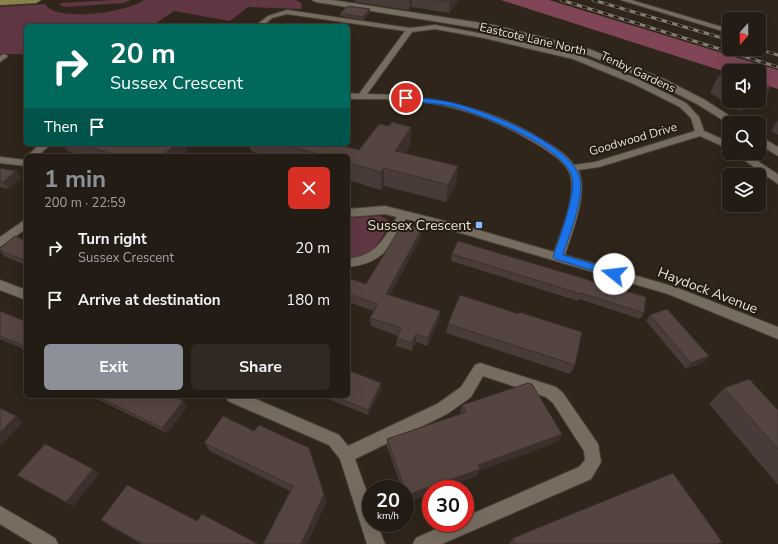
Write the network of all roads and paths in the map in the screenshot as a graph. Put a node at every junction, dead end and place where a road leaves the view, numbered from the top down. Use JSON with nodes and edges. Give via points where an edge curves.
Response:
{"nodes":[{"id":1,"x":36,"y":0,"type":"edge"},
{"id":2,"x":316,"y":0,"type":"edge"},
{"id":3,"x":624,"y":0,"type":"edge"},
{"id":4,"x":0,"y":2,"type":"edge"},
{"id":5,"x":261,"y":24,"type":"edge"},
{"id":6,"x":722,"y":29,"type":"edge"},
{"id":7,"x":410,"y":30,"type":"junction"},
{"id":8,"x":350,"y":96,"type":"edge"},
{"id":9,"x":361,"y":96,"type":"junction"},
{"id":10,"x":723,"y":116,"type":"edge"},
{"id":11,"x":700,"y":133,"type":"junction"},
{"id":12,"x":722,"y":141,"type":"edge"},
{"id":13,"x":766,"y":144,"type":"edge"},
{"id":14,"x":44,"y":146,"type":"edge"},
{"id":15,"x":778,"y":152,"type":"edge"},
{"id":16,"x":35,"y":154,"type":"edge"},
{"id":17,"x":0,"y":160,"type":"edge"},
{"id":18,"x":750,"y":160,"type":"edge"},
{"id":19,"x":24,"y":161,"type":"edge"},
{"id":20,"x":573,"y":168,"type":"junction"},
{"id":21,"x":778,"y":181,"type":"edge"},
{"id":22,"x":350,"y":213,"type":"edge"},
{"id":23,"x":404,"y":214,"type":"junction"},
{"id":24,"x":24,"y":224,"type":"edge"},
{"id":25,"x":0,"y":243,"type":"edge"},
{"id":26,"x":558,"y":257,"type":"junction"},
{"id":27,"x":350,"y":263,"type":"edge"},
{"id":28,"x":0,"y":285,"type":"edge"},
{"id":29,"x":24,"y":294,"type":"edge"},
{"id":30,"x":778,"y":334,"type":"edge"},
{"id":31,"x":236,"y":398,"type":"edge"},
{"id":32,"x":346,"y":455,"type":"junction"},
{"id":33,"x":0,"y":514,"type":"edge"},
{"id":34,"x":49,"y":544,"type":"edge"},
{"id":35,"x":376,"y":544,"type":"edge"},
{"id":36,"x":422,"y":544,"type":"edge"}],
"edges":[{"from":1,"to":4,"type":"main road"},
{"from":2,"to":10,"type":"street","name":"Eastcote Lane North","via":[[494,28],[586,51],[660,81]]},
{"from":3,"to":6,"type":"street"},
{"from":5,"to":7,"type":"street","name":"Tenby Gardens","via":[[270,16],[287,12]]},
{"from":7,"to":9,"type":"street"},
{"from":7,"to":11,"type":"street","name":"Tenby Gardens","via":[[435,28],[457,31],[575,57],[637,82],[683,105],[700,125]]},
{"from":8,"to":9,"type":"street"},
{"from":9,"to":20,"type":"street","via":[[420,99],[455,105],[520,129],[555,152]]},
{"from":11,"to":12,"type":"street"},
{"from":11,"to":20,"type":"street","name":"Goodwood Drive","via":[[596,164]]},
{"from":13,"to":15,"type":"street"},
{"from":14,"to":16,"type":"street"},
{"from":17,"to":19,"type":"street"},
{"from":18,"to":21,"type":"street"},
{"from":20,"to":26,"type":"street","via":[[576,187],[573,208]]},
{"from":22,"to":23,"type":"street","name":"Haydock Avenue","via":[[385,210]]},
{"from":23,"to":26,"type":"street","name":"Haydock Avenue"},
{"from":23,"to":27,"type":"street","via":[[384,248],[375,257],[360,263]]},
{"from":24,"to":25,"type":"street"},
{"from":26,"to":30,"type":"street","name":"Haydock Avenue","via":[[671,290]]},
{"from":28,"to":29,"type":"street"},
{"from":31,"to":32,"type":"street","via":[[334,440]]},
{"from":32,"to":35,"type":"street"},
{"from":32,"to":36,"type":"street","via":[[442,409],[466,392],[480,369],[551,392],[558,398],[592,449],[593,462],[585,474]]},
{"from":33,"to":34,"type":"street"}]}
